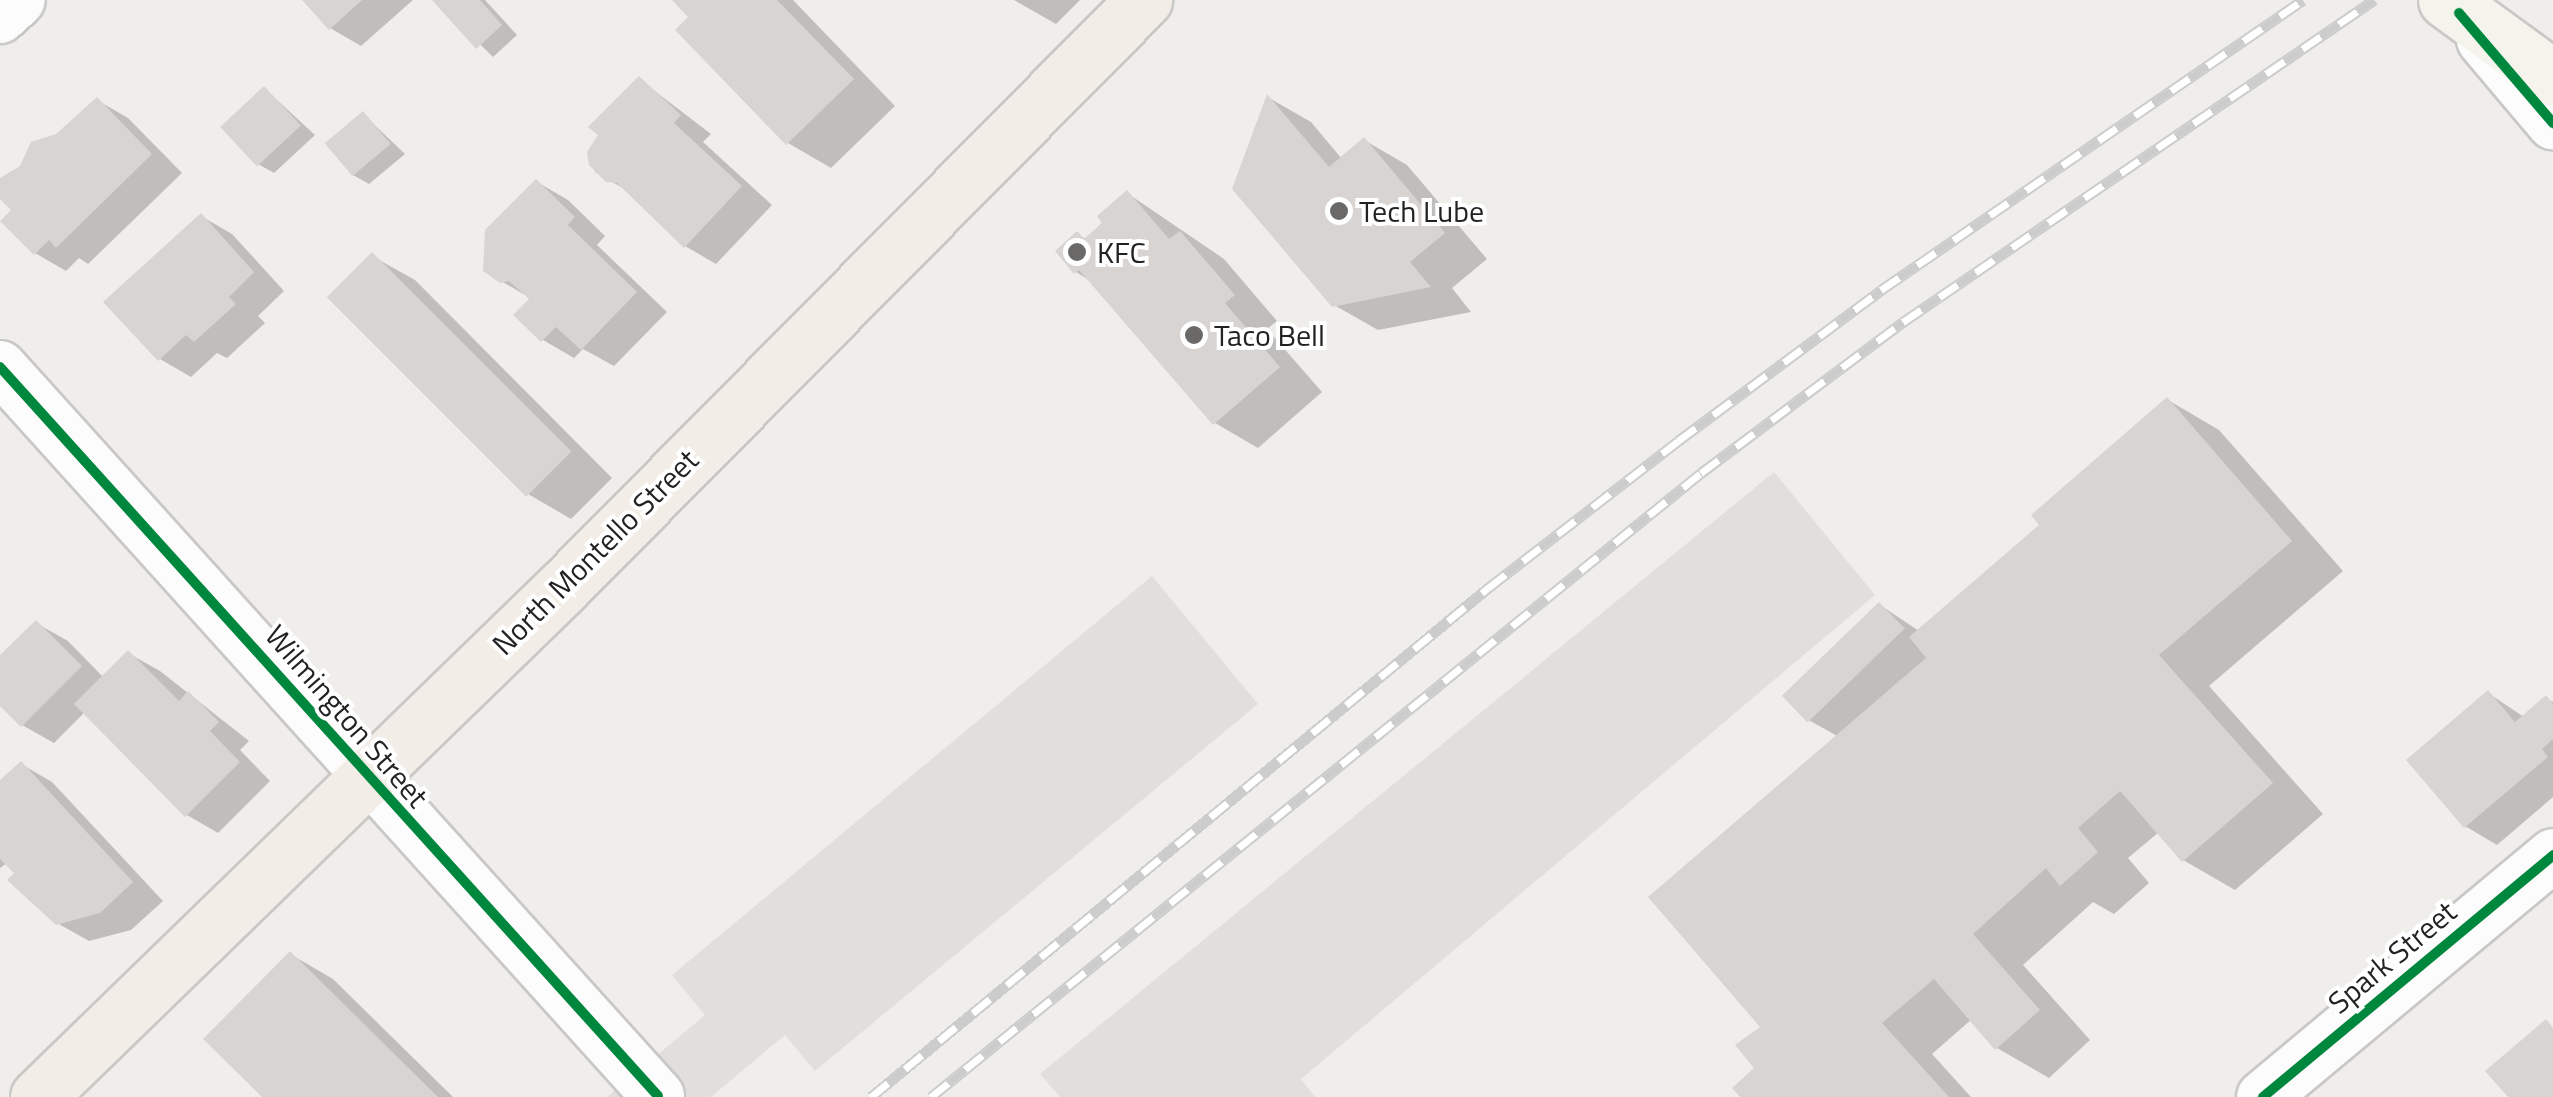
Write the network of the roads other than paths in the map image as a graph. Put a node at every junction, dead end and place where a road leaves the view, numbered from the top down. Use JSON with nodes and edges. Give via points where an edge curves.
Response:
{"nodes":[{"id":1,"x":19,"y":0,"type":"edge"},
{"id":2,"x":1144,"y":0,"type":"edge"},
{"id":3,"x":2452,"y":6,"type":"edge"},
{"id":4,"x":0,"y":17,"type":"edge"},
{"id":5,"x":2553,"y":78,"type":"edge"},
{"id":6,"x":2553,"y":123,"type":"edge"},
{"id":7,"x":0,"y":367,"type":"edge"},
{"id":8,"x":366,"y":775,"type":"junction"},
{"id":9,"x":2553,"y":855,"type":"edge"},
{"id":10,"x":658,"y":1096,"type":"edge"},
{"id":11,"x":38,"y":1097,"type":"edge"},
{"id":12,"x":2263,"y":1097,"type":"edge"}],
"edges":[{"from":1,"to":4,"type":"street"},
{"from":2,"to":8,"type":"main road","name":"North Montello Street","via":[[566,584]]},
{"from":3,"to":5,"type":"main road"},
{"from":3,"to":6,"type":"street"},
{"from":7,"to":8,"type":"street","name":"Wilmington Street"},
{"from":8,"to":10,"type":"street","name":"Wilmington Street"},
{"from":8,"to":11,"type":"main road","name":"North Montello Street"},
{"from":9,"to":12,"type":"street","name":"Spark Street"}]}
